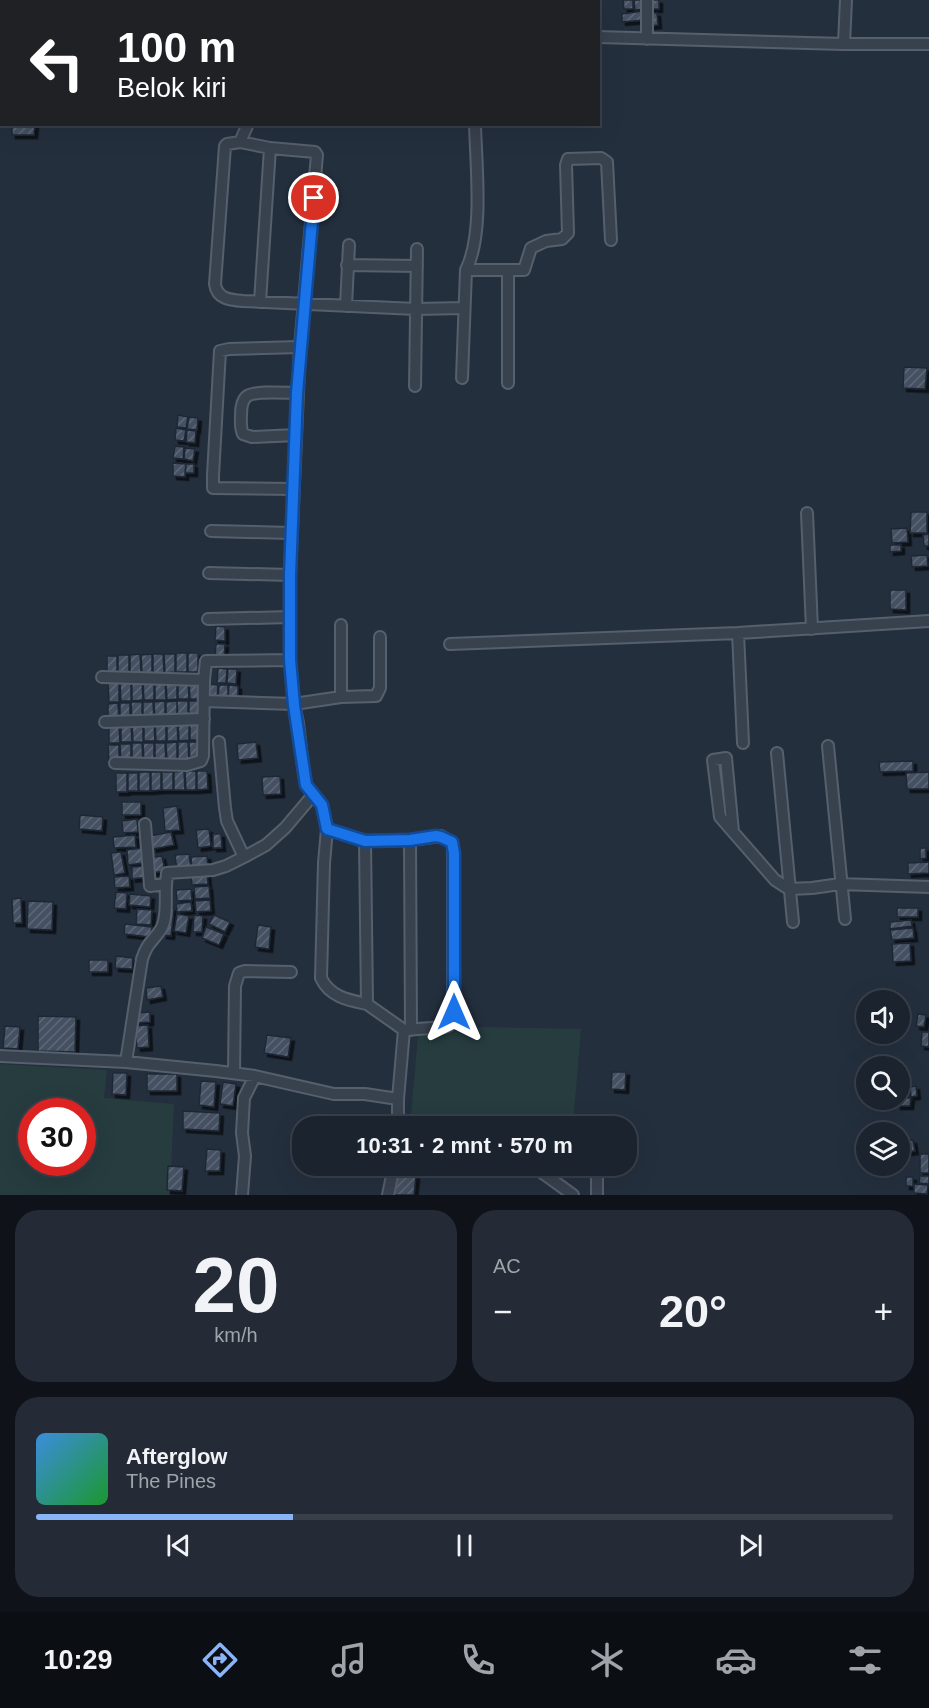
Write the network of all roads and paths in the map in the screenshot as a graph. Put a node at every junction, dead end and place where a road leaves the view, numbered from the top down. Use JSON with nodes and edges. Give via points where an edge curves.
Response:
{"nodes":[{"id":1,"x":647,"y":0,"type":"edge"},
{"id":2,"x":846,"y":0,"type":"edge"},
{"id":3,"x":600,"y":37,"type":"edge"},
{"id":4,"x":648,"y":39,"type":"junction"},
{"id":5,"x":844,"y":44,"type":"junction"},
{"id":6,"x":929,"y":44,"type":"edge"},
{"id":7,"x":247,"y":126,"type":"edge"},
{"id":8,"x":476,"y":126,"type":"edge"},
{"id":9,"x":240,"y":142,"type":"junction"},
{"id":10,"x":270,"y":148,"type":"junction"},
{"id":11,"x":611,"y":240,"type":"dead end"},
{"id":12,"x":349,"y":245,"type":"dead end"},
{"id":13,"x":417,"y":249,"type":"dead end"},
{"id":14,"x":347,"y":265,"type":"junction"},
{"id":15,"x":417,"y":266,"type":"junction"},
{"id":16,"x":466,"y":270,"type":"junction"},
{"id":17,"x":508,"y":270,"type":"junction"},
{"id":18,"x":260,"y":302,"type":"junction"},
{"id":19,"x":304,"y":304,"type":"junction"},
{"id":20,"x":346,"y":306,"type":"junction"},
{"id":21,"x":464,"y":308,"type":"junction"},
{"id":22,"x":416,"y":309,"type":"junction"},
{"id":23,"x":300,"y":347,"type":"junction"},
{"id":24,"x":462,"y":378,"type":"dead end"},
{"id":25,"x":507,"y":383,"type":"dead end"},
{"id":26,"x":415,"y":386,"type":"dead end"},
{"id":27,"x":297,"y":393,"type":"junction"},
{"id":28,"x":296,"y":435,"type":"junction"},
{"id":29,"x":293,"y":489,"type":"junction"},
{"id":30,"x":807,"y":513,"type":"dead end"},
{"id":31,"x":211,"y":531,"type":"dead end"},
{"id":32,"x":291,"y":533,"type":"junction"},
{"id":33,"x":209,"y":573,"type":"dead end"},
{"id":34,"x":290,"y":575,"type":"junction"},
{"id":35,"x":290,"y":617,"type":"junction"},
{"id":36,"x":208,"y":619,"type":"dead end"},
{"id":37,"x":929,"y":621,"type":"edge"},
{"id":38,"x":341,"y":625,"type":"dead end"},
{"id":39,"x":812,"y":629,"type":"junction"},
{"id":40,"x":738,"y":633,"type":"junction"},
{"id":41,"x":380,"y":637,"type":"dead end"},
{"id":42,"x":450,"y":644,"type":"dead end"},
{"id":43,"x":290,"y":660,"type":"junction"},
{"id":44,"x":102,"y":677,"type":"dead end"},
{"id":45,"x":204,"y":680,"type":"junction"},
{"id":46,"x":341,"y":697,"type":"junction"},
{"id":47,"x":205,"y":700,"type":"junction"},
{"id":48,"x":294,"y":705,"type":"junction"},
{"id":49,"x":204,"y":719,"type":"junction"},
{"id":50,"x":105,"y":722,"type":"dead end"},
{"id":51,"x":219,"y":742,"type":"dead end"},
{"id":52,"x":742,"y":743,"type":"dead end"},
{"id":53,"x":828,"y":746,"type":"dead end"},
{"id":54,"x":777,"y":753,"type":"dead end"},
{"id":55,"x":115,"y":763,"type":"dead end"},
{"id":56,"x":313,"y":795,"type":"junction"},
{"id":57,"x":145,"y":824,"type":"dead end"},
{"id":58,"x":327,"y":829,"type":"junction"},
{"id":59,"x":733,"y":832,"type":"junction"},
{"id":60,"x":410,"y":840,"type":"junction"},
{"id":61,"x":365,"y":841,"type":"junction"},
{"id":62,"x":244,"y":857,"type":"junction"},
{"id":63,"x":165,"y":884,"type":"junction"},
{"id":64,"x":840,"y":884,"type":"junction"},
{"id":65,"x":929,"y":886,"type":"edge"},
{"id":66,"x":789,"y":889,"type":"junction"},
{"id":67,"x":845,"y":919,"type":"dead end"},
{"id":68,"x":793,"y":922,"type":"dead end"},
{"id":69,"x":291,"y":972,"type":"dead end"},
{"id":70,"x":367,"y":1004,"type":"junction"},
{"id":71,"x":408,"y":1030,"type":"junction"},
{"id":72,"x":0,"y":1056,"type":"edge"},
{"id":73,"x":126,"y":1062,"type":"junction"},
{"id":74,"x":234,"y":1073,"type":"junction"},
{"id":75,"x":255,"y":1076,"type":"junction"},
{"id":76,"x":398,"y":1099,"type":"junction"},
{"id":77,"x":398,"y":1116,"type":"edge"},
{"id":78,"x":392,"y":1176,"type":"edge"},
{"id":79,"x":547,"y":1176,"type":"edge"},
{"id":80,"x":597,"y":1176,"type":"edge"},
{"id":81,"x":242,"y":1195,"type":"edge"},
{"id":82,"x":388,"y":1195,"type":"edge"},
{"id":83,"x":573,"y":1195,"type":"edge"},
{"id":84,"x":597,"y":1195,"type":"edge"}],
"edges":[{"from":1,"to":4,"type":"street"},
{"from":2,"to":5,"type":"street"},
{"from":3,"to":4,"type":"street"},
{"from":4,"to":5,"type":"street"},
{"from":5,"to":6,"type":"street"},
{"from":7,"to":9,"type":"street"},
{"from":8,"to":16,"type":"street","via":[[476,233],[473,256]]},
{"from":9,"to":10,"type":"street"},
{"from":9,"to":18,"type":"street","via":[[225,146],[216,287],[227,299]]},
{"from":10,"to":18,"type":"street"},
{"from":10,"to":19,"type":"street","via":[[317,153]]},
{"from":11,"to":17,"type":"street","via":[[607,162],[601,158],[568,159],[568,233],[562,239],[531,248],[524,270]]},
{"from":12,"to":14,"type":"street"},
{"from":13,"to":15,"type":"street"},
{"from":14,"to":15,"type":"street"},
{"from":14,"to":20,"type":"street"},
{"from":15,"to":22,"type":"street"},
{"from":16,"to":17,"type":"street"},
{"from":16,"to":21,"type":"street"},
{"from":17,"to":25,"type":"street"},
{"from":18,"to":19,"type":"street"},
{"from":19,"to":20,"type":"street"},
{"from":19,"to":23,"type":"street"},
{"from":20,"to":22,"type":"street"},
{"from":21,"to":22,"type":"street"},
{"from":21,"to":24,"type":"street"},
{"from":22,"to":26,"type":"street"},
{"from":23,"to":27,"type":"street"},
{"from":23,"to":29,"type":"street","via":[[220,351],[213,475],[213,488]]},
{"from":27,"to":28,"type":"street"},
{"from":27,"to":28,"type":"street","via":[[248,396],[241,419],[241,431],[246,436]]},
{"from":28,"to":29,"type":"street"},
{"from":29,"to":32,"type":"street"},
{"from":30,"to":39,"type":"street"},
{"from":31,"to":32,"type":"street"},
{"from":32,"to":34,"type":"street"},
{"from":33,"to":34,"type":"street"},
{"from":34,"to":35,"type":"street"},
{"from":35,"to":36,"type":"street"},
{"from":35,"to":43,"type":"street"},
{"from":37,"to":39,"type":"street"},
{"from":38,"to":46,"type":"street"},
{"from":39,"to":40,"type":"street"},
{"from":40,"to":42,"type":"street"},
{"from":40,"to":52,"type":"street"},
{"from":41,"to":46,"type":"street","via":[[378,694]]},
{"from":43,"to":45,"type":"street","via":[[206,662]]},
{"from":43,"to":48,"type":"street"},
{"from":44,"to":45,"type":"street"},
{"from":45,"to":47,"type":"street"},
{"from":46,"to":48,"type":"street"},
{"from":47,"to":48,"type":"street"},
{"from":47,"to":49,"type":"street"},
{"from":48,"to":56,"type":"street","via":[[306,785]]},
{"from":49,"to":50,"type":"street"},
{"from":49,"to":55,"type":"street","via":[[203,756],[196,763]]},
{"from":51,"to":62,"type":"street","via":[[227,821]]},
{"from":53,"to":64,"type":"street"},
{"from":54,"to":66,"type":"street"},
{"from":56,"to":58,"type":"street","via":[[322,805]]},
{"from":56,"to":62,"type":"street","via":[[267,845]]},
{"from":57,"to":63,"type":"street","via":[[150,886]]},
{"from":58,"to":61,"type":"street"},
{"from":58,"to":70,"type":"street","via":[[321,978],[338,997]]},
{"from":59,"to":59,"type":"street","via":[[720,817],[713,760],[726,758]]},
{"from":59,"to":66,"type":"street","via":[[775,880]]},
{"from":60,"to":61,"type":"street"},
{"from":60,"to":71,"type":"street"},
{"from":60,"to":71,"type":"street","via":[[441,837],[452,842],[453,1020],[445,1028]]},
{"from":61,"to":70,"type":"street"},
{"from":62,"to":63,"type":"street","via":[[213,870],[167,873]]},
{"from":63,"to":73,"type":"street","via":[[164,922],[142,958]]},
{"from":64,"to":65,"type":"street"},
{"from":64,"to":66,"type":"street"},
{"from":64,"to":67,"type":"street"},
{"from":66,"to":68,"type":"street"},
{"from":69,"to":74,"type":"street","via":[[239,973]]},
{"from":70,"to":71,"type":"street"},
{"from":71,"to":76,"type":"street"},
{"from":72,"to":73,"type":"street"},
{"from":73,"to":74,"type":"street"},
{"from":74,"to":75,"type":"street"},
{"from":75,"to":76,"type":"street","via":[[334,1094]]},
{"from":75,"to":81,"type":"street","via":[[243,1107]]},
{"from":76,"to":77,"type":"street"},
{"from":78,"to":82,"type":"street"},
{"from":79,"to":83,"type":"street"},
{"from":80,"to":84,"type":"street"}]}
